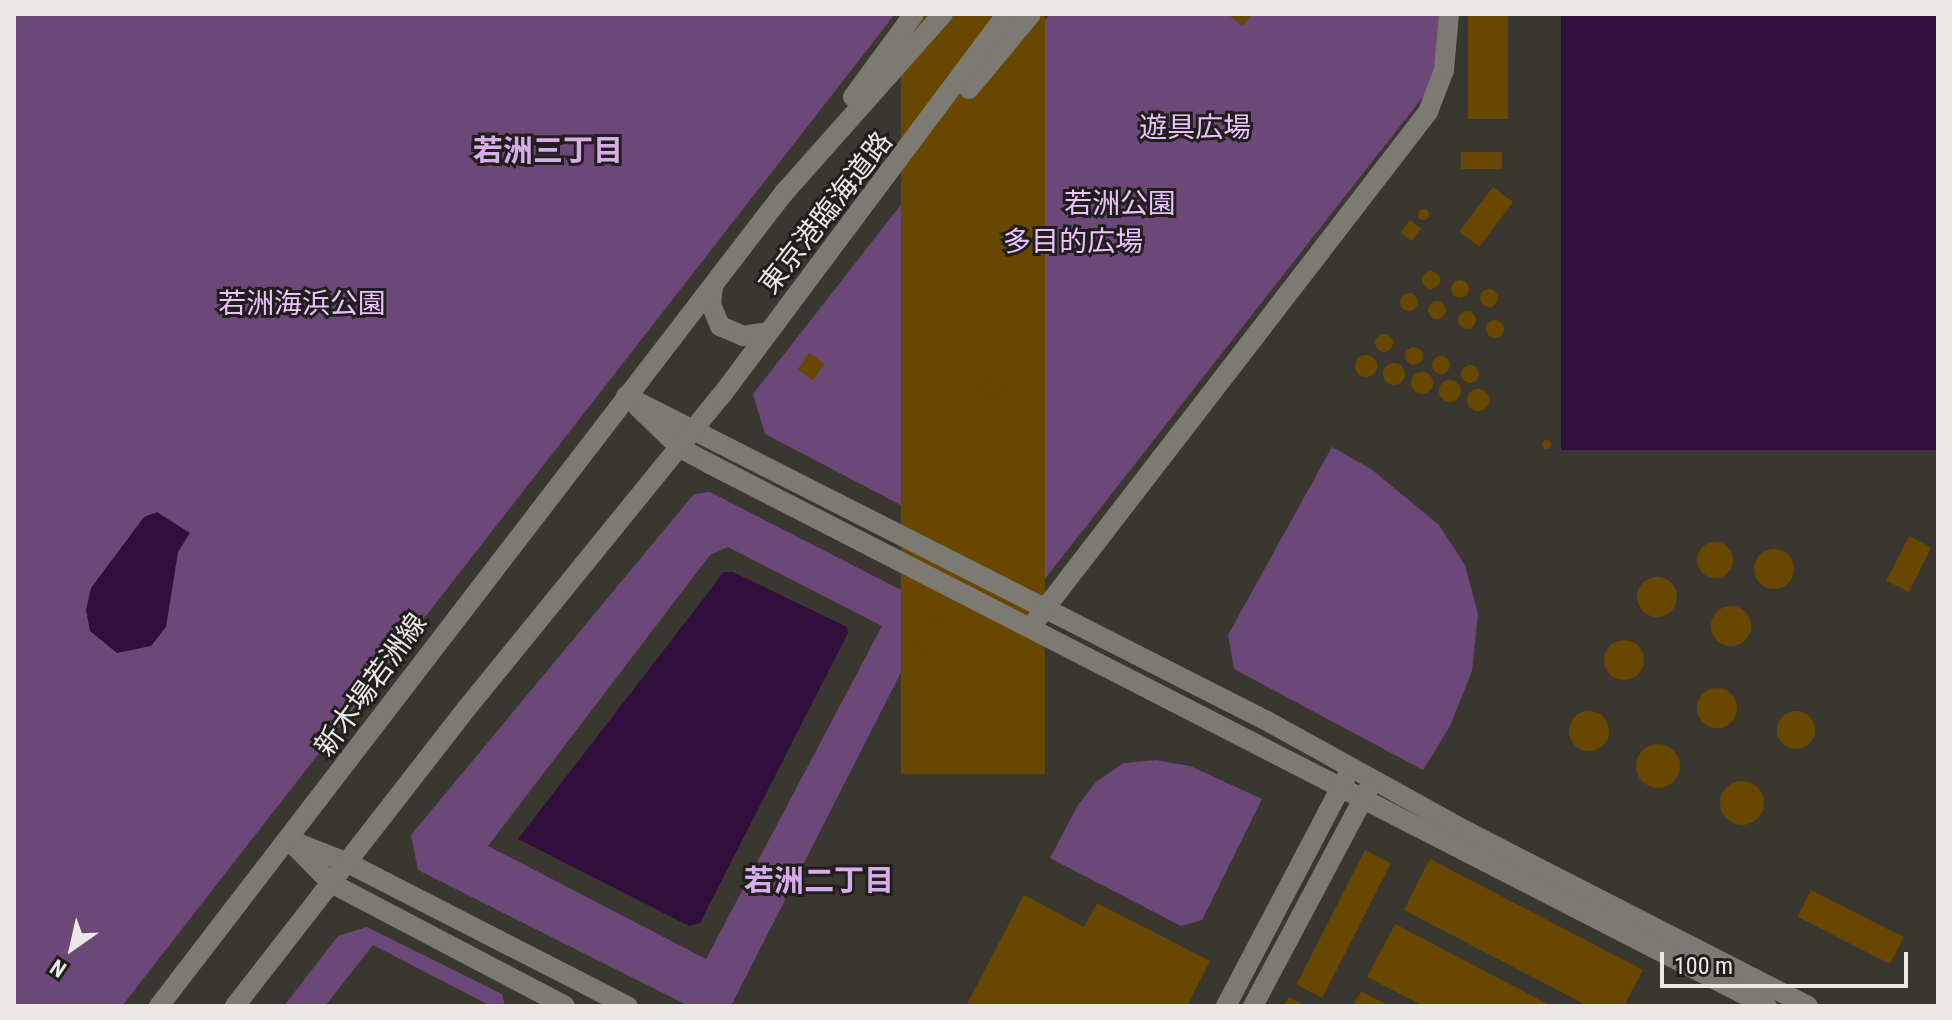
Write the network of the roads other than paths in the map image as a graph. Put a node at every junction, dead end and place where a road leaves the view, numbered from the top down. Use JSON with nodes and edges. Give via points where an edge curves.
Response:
{"nodes":[{"id":1,"x":914,"y":14,"type":"edge"},
{"id":2,"x":943,"y":14,"type":"edge"},
{"id":3,"x":1031,"y":14,"type":"edge"},
{"id":4,"x":1449,"y":14,"type":"edge"},
{"id":5,"x":1002,"y":22,"type":"edge"},
{"id":6,"x":783,"y":194,"type":"junction"},
{"id":7,"x":847,"y":232,"type":"junction"},
{"id":8,"x":713,"y":286,"type":"junction"},
{"id":9,"x":769,"y":332,"type":"junction"},
{"id":10,"x":626,"y":396,"type":"junction"},
{"id":11,"x":695,"y":428,"type":"junction"},
{"id":12,"x":680,"y":448,"type":"junction"},
{"id":13,"x":1042,"y":608,"type":"junction"},
{"id":14,"x":1032,"y":630,"type":"junction"},
{"id":15,"x":1351,"y":766,"type":"junction"},
{"id":16,"x":1373,"y":780,"type":"junction"},
{"id":17,"x":1339,"y":789,"type":"junction"},
{"id":18,"x":1362,"y":801,"type":"junction"},
{"id":19,"x":290,"y":840,"type":"junction"},
{"id":20,"x":348,"y":863,"type":"junction"},
{"id":21,"x":331,"y":883,"type":"junction"},
{"id":22,"x":565,"y":973,"type":"junction"},
{"id":23,"x":555,"y":1004,"type":"edge"},
{"id":24,"x":159,"y":1006,"type":"edge"},
{"id":25,"x":235,"y":1006,"type":"edge"},
{"id":26,"x":628,"y":1006,"type":"edge"},
{"id":27,"x":1226,"y":1006,"type":"edge"},
{"id":28,"x":1253,"y":1006,"type":"edge"},
{"id":29,"x":1767,"y":1006,"type":"edge"},
{"id":30,"x":1808,"y":1006,"type":"edge"}],
"edges":[{"from":1,"to":6,"type":"street"},
{"from":2,"to":6,"type":"street","name":"東京港臨海道路"},
{"from":3,"to":7,"type":"street"},
{"from":4,"to":13,"type":"street","via":[[1444,70],[1428,112]]},
{"from":5,"to":7,"type":"street","name":"東京港臨海道路"},
{"from":6,"to":8,"type":"street","name":"東京港臨海道路"},
{"from":7,"to":9,"type":"street","name":"東京港臨海道路"},
{"from":8,"to":9,"type":"street","via":[[711,304],[720,326],[743,336]]},
{"from":8,"to":10,"type":"street","name":"東京港臨海道路"},
{"from":9,"to":11,"type":"street","name":"東京港臨海道路"},
{"from":10,"to":11,"type":"street"},
{"from":10,"to":12,"type":"street"},
{"from":10,"to":19,"type":"street","name":"新木場若洲線"},
{"from":11,"to":12,"type":"street"},
{"from":11,"to":13,"type":"street"},
{"from":12,"to":14,"type":"street"},
{"from":12,"to":20,"type":"street"},
{"from":13,"to":14,"type":"street"},
{"from":13,"to":15,"type":"street"},
{"from":14,"to":17,"type":"street"},
{"from":15,"to":16,"type":"street"},
{"from":15,"to":17,"type":"street"},
{"from":16,"to":18,"type":"street"},
{"from":16,"to":30,"type":"street"},
{"from":17,"to":18,"type":"street"},
{"from":17,"to":27,"type":"street"},
{"from":18,"to":28,"type":"street"},
{"from":18,"to":29,"type":"street"},
{"from":19,"to":20,"type":"street"},
{"from":19,"to":21,"type":"street"},
{"from":19,"to":24,"type":"street","name":"新木場若洲線"},
{"from":20,"to":21,"type":"street"},
{"from":20,"to":22,"type":"street"},
{"from":21,"to":23,"type":"street"},
{"from":21,"to":25,"type":"street"},
{"from":22,"to":23,"type":"street"},
{"from":22,"to":26,"type":"street"}]}
